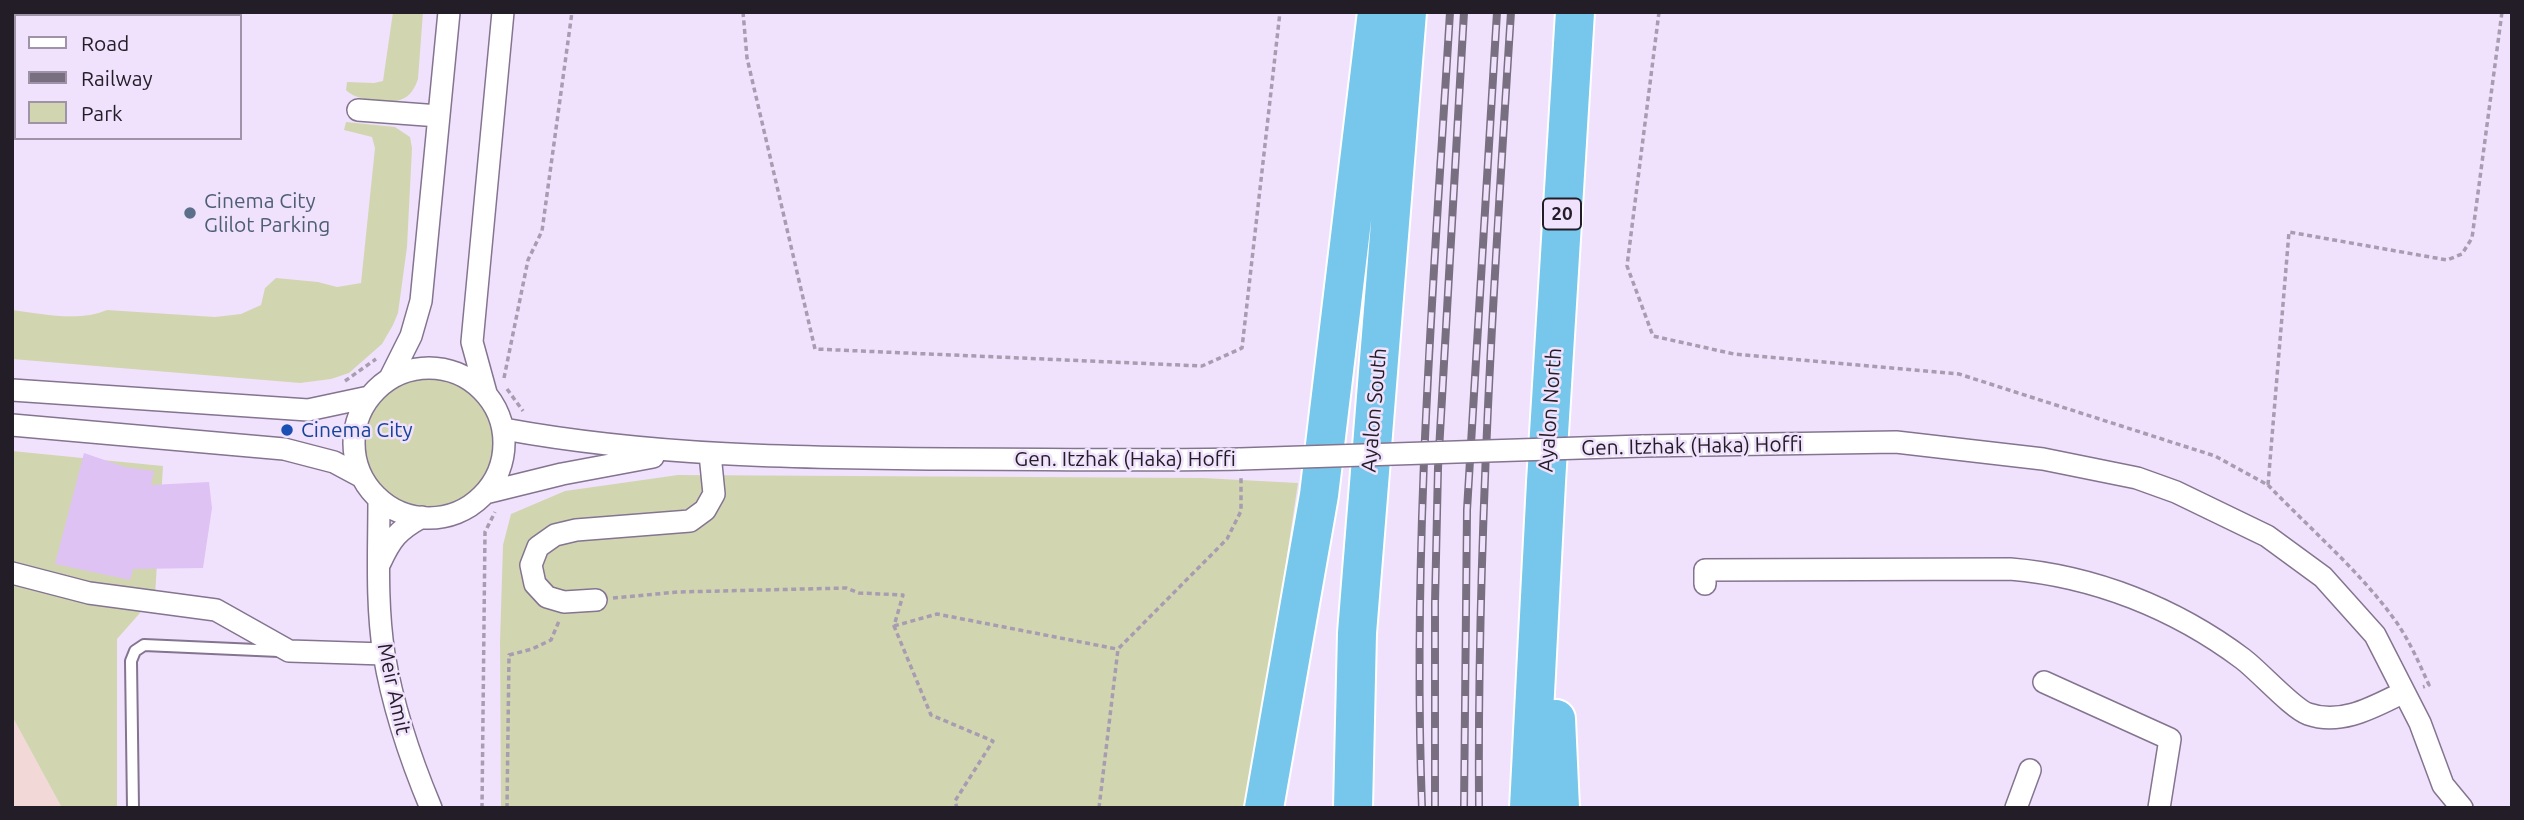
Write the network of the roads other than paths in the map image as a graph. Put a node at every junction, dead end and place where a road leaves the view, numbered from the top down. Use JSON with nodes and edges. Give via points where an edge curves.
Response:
{"nodes":[{"id":1,"x":449,"y":12,"type":"edge"},
{"id":2,"x":503,"y":12,"type":"edge"},
{"id":3,"x":1377,"y":12,"type":"edge"},
{"id":4,"x":1407,"y":12,"type":"edge"},
{"id":5,"x":1575,"y":12,"type":"edge"},
{"id":6,"x":358,"y":110,"type":"dead end"},
{"id":7,"x":439,"y":116,"type":"junction"},
{"id":8,"x":390,"y":379,"type":"junction"},
{"id":9,"x":495,"y":388,"type":"junction"},
{"id":10,"x":12,"y":390,"type":"edge"},
{"id":11,"x":369,"y":397,"type":"junction"},
{"id":12,"x":12,"y":425,"type":"edge"},
{"id":13,"x":504,"y":429,"type":"junction"},
{"id":14,"x":676,"y":453,"type":"junction"},
{"id":15,"x":710,"y":454,"type":"junction"},
{"id":16,"x":362,"y":477,"type":"junction"},
{"id":17,"x":1546,"y":482,"type":"junction"},
{"id":18,"x":379,"y":499,"type":"junction"},
{"id":19,"x":491,"y":501,"type":"junction"},
{"id":20,"x":422,"y":517,"type":"junction"},
{"id":21,"x":379,"y":565,"type":"junction"},
{"id":22,"x":12,"y":573,"type":"edge"},
{"id":23,"x":1705,"y":584,"type":"dead end"},
{"id":24,"x":596,"y":600,"type":"road end"},
{"id":25,"x":289,"y":651,"type":"junction"},
{"id":26,"x":384,"y":654,"type":"junction"},
{"id":27,"x":2044,"y":682,"type":"dead end"},
{"id":28,"x":2404,"y":692,"type":"junction"},
{"id":29,"x":2030,"y":770,"type":"dead end"},
{"id":30,"x":133,"y":808,"type":"edge"},
{"id":31,"x":431,"y":808,"type":"edge"},
{"id":32,"x":1264,"y":808,"type":"edge"},
{"id":33,"x":1353,"y":808,"type":"edge"},
{"id":34,"x":1529,"y":808,"type":"edge"},
{"id":35,"x":1560,"y":808,"type":"edge"},
{"id":36,"x":2016,"y":808,"type":"edge"},
{"id":37,"x":2159,"y":808,"type":"edge"},
{"id":38,"x":2462,"y":808,"type":"edge"}],
"edges":[{"from":1,"to":7,"type":"street"},
{"from":2,"to":9,"type":"street","via":[[472,342]]},
{"from":3,"to":32,"type":"highway","via":[[1319,495]]},
{"from":4,"to":33,"type":"highway","name":"Ayalon South","via":[[1357,633]]},
{"from":5,"to":17,"type":"highway","name":"Ayalon North","number":"20"},
{"from":6,"to":7,"type":"street"},
{"from":7,"to":8,"type":"street","via":[[421,301],[411,336]]},
{"from":8,"to":9,"type":"street","via":[[430,367],[451,370]]},
{"from":8,"to":11,"type":"street"},
{"from":9,"to":13,"type":"street"},
{"from":10,"to":11,"type":"street","via":[[308,410]]},
{"from":11,"to":16,"type":"street","via":[[355,428],[356,461]]},
{"from":12,"to":16,"type":"street","via":[[284,449],[334,462]]},
{"from":13,"to":14,"type":"street","name":"Gen. Itzhak (Haka) Hoffi"},
{"from":13,"to":19,"type":"street","via":[[502,464]]},
{"from":14,"to":15,"type":"street","name":"Gen. Itzhak (Haka) Hoffi"},
{"from":14,"to":19,"type":"street","name":"Gen. Itzhak (Haka) Hoffi","via":[[562,474]]},
{"from":15,"to":24,"type":"street","via":[[713,494],[705,510],[690,521],[576,530],[555,535],[538,547],[531,565],[536,584],[547,597],[564,602]]},
{"from":15,"to":28,"type":"street","name":"Gen. Itzhak (Haka) Hoffi","bridge":true,"via":[[1240,459],[1896,442],[2043,459],[2137,478],[2266,536],[2323,577],[2375,635]]},
{"from":16,"to":18,"type":"street"},
{"from":17,"to":34,"type":"highway","name":"Ayalon North","number":"20"},
{"from":17,"to":35,"type":"highway"},
{"from":18,"to":20,"type":"street"},
{"from":18,"to":21,"type":"street","name":"Meir Amit"},
{"from":19,"to":20,"type":"street","via":[[453,514]]},
{"from":20,"to":21,"type":"street","via":[[402,528]]},
{"from":21,"to":26,"type":"street","name":"Meir Amit"},
{"from":22,"to":25,"type":"street","via":[[89,593],[216,610]]},
{"from":23,"to":28,"type":"street","via":[[1704,570],[2035,571],[2109,589],[2189,623],[2250,664],[2306,714],[2331,718],[2360,713]]},
{"from":25,"to":26,"type":"street"},
{"from":25,"to":30,"type":"lane","via":[[144,645],[135,651],[131,661]]},
{"from":26,"to":31,"type":"street","name":"Meir Amit","via":[[401,730]]},
{"from":27,"to":37,"type":"street","via":[[2170,739]]},
{"from":28,"to":38,"type":"street","name":"Gen. Itzhak (Haka) Hoffi","via":[[2443,785]]},
{"from":29,"to":36,"type":"street"}]}
